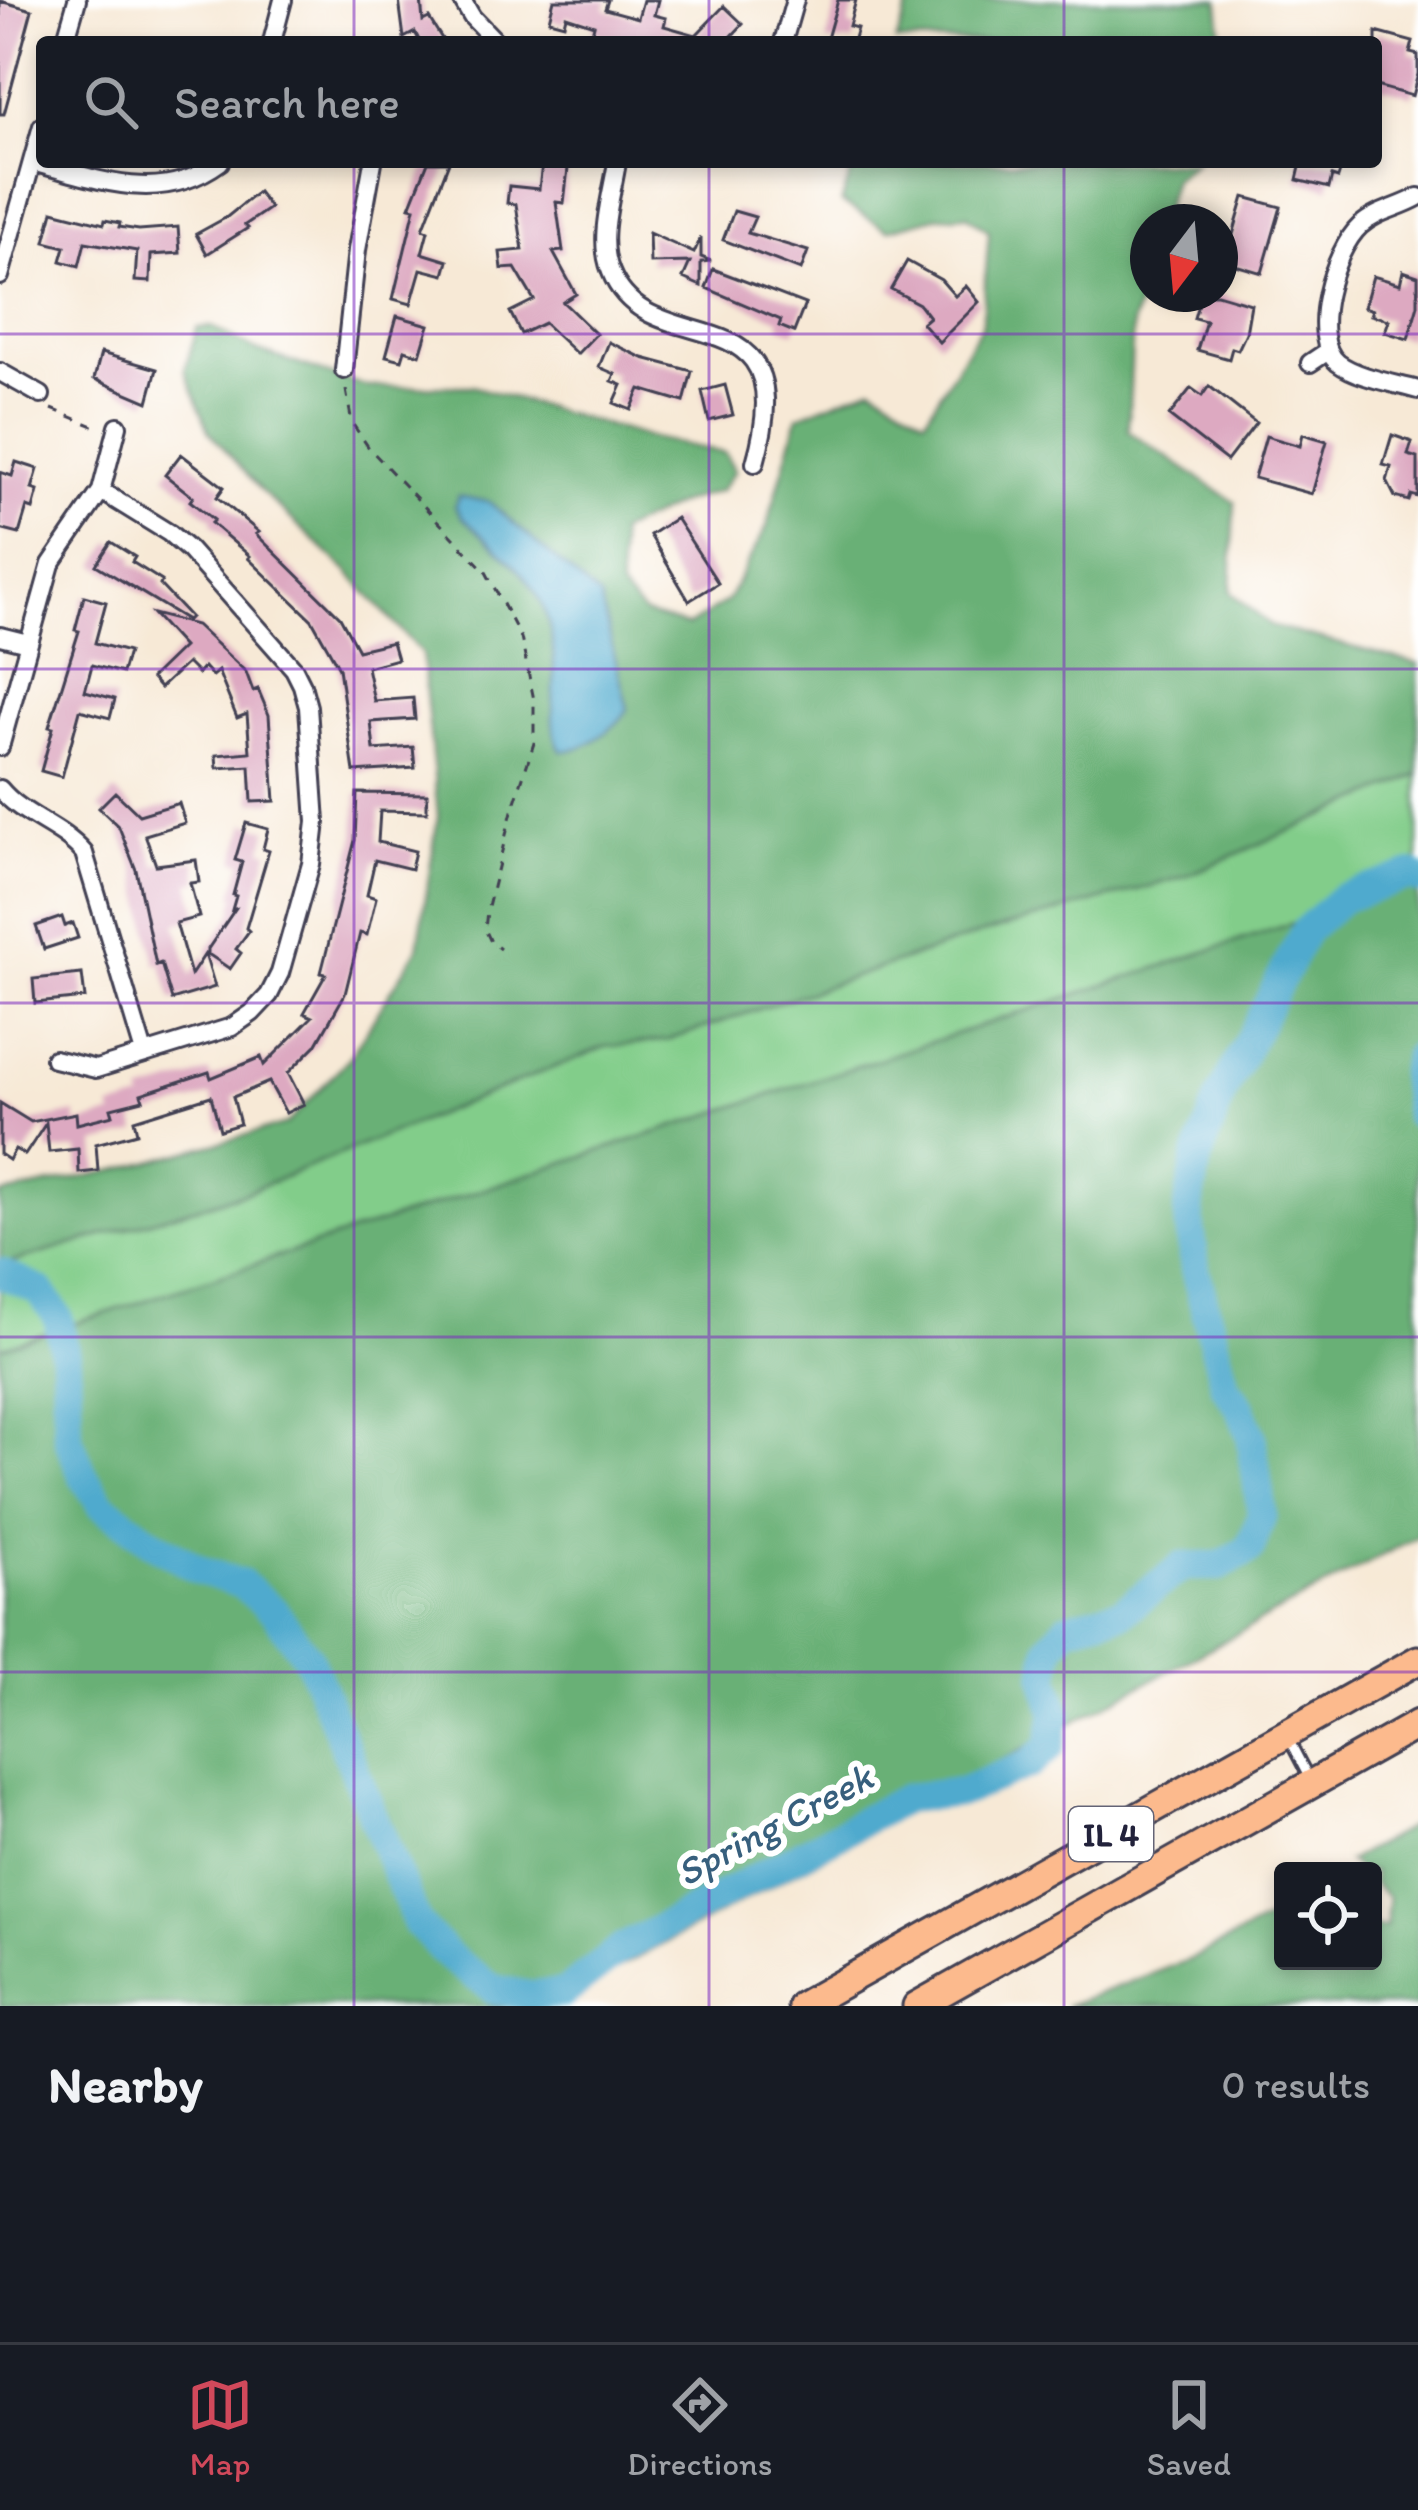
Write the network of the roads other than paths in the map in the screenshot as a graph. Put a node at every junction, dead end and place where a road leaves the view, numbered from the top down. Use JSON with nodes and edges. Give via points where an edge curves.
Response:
{"nodes":[{"id":1,"x":77,"y":0,"type":"edge"},
{"id":2,"x":283,"y":0,"type":"edge"},
{"id":3,"x":463,"y":0,"type":"edge"},
{"id":4,"x":795,"y":0,"type":"edge"},
{"id":5,"x":67,"y":36,"type":"edge"},
{"id":6,"x":274,"y":36,"type":"edge"},
{"id":7,"x":486,"y":36,"type":"edge"},
{"id":8,"x":785,"y":36,"type":"edge"},
{"id":9,"x":36,"y":148,"type":"edge"},
{"id":10,"x":32,"y":163,"type":"junction"},
{"id":11,"x":36,"y":164,"type":"edge"},
{"id":12,"x":52,"y":168,"type":"edge"},
{"id":13,"x":211,"y":168,"type":"edge"},
{"id":14,"x":373,"y":168,"type":"edge"},
{"id":15,"x":616,"y":168,"type":"edge"},
{"id":16,"x":1418,"y":197,"type":"edge"},
{"id":17,"x":0,"y":276,"type":"edge"},
{"id":18,"x":1328,"y":351,"type":"junction"},
{"id":19,"x":1310,"y":363,"type":"dead end"},
{"id":20,"x":344,"y":370,"type":"road end"},
{"id":21,"x":0,"y":372,"type":"edge"},
{"id":22,"x":1418,"y":390,"type":"edge"},
{"id":23,"x":43,"y":400,"type":"road end"},
{"id":24,"x":109,"y":428,"type":"road end"},
{"id":25,"x":755,"y":463,"type":"dead end"},
{"id":26,"x":101,"y":491,"type":"junction"},
{"id":27,"x":0,"y":636,"type":"edge"},
{"id":28,"x":28,"y":643,"type":"junction"},
{"id":29,"x":0,"y":747,"type":"edge"},
{"id":30,"x":2,"y":798,"type":"edge"},
{"id":31,"x":143,"y":1053,"type":"junction"},
{"id":32,"x":55,"y":1059,"type":"dead end"},
{"id":33,"x":1418,"y":1660,"type":"edge"},
{"id":34,"x":1418,"y":1724,"type":"edge"},
{"id":35,"x":1286,"y":1735,"type":"junction"},
{"id":36,"x":1312,"y":1785,"type":"junction"},
{"id":37,"x":802,"y":2006,"type":"edge"},
{"id":38,"x":916,"y":2006,"type":"edge"}],
"edges":[{"from":1,"to":5,"type":"street"},
{"from":2,"to":6,"type":"street"},
{"from":3,"to":7,"type":"street"},
{"from":4,"to":8,"type":"street"},
{"from":9,"to":10,"type":"street"},
{"from":10,"to":11,"type":"street"},
{"from":10,"to":17,"type":"street"},
{"from":12,"to":13,"type":"street","via":[[137,189],[171,186]]},
{"from":14,"to":20,"type":"street"},
{"from":15,"to":25,"type":"street","via":[[605,241],[610,272],[631,302],[729,340],[759,371],[767,407]]},
{"from":16,"to":18,"type":"street","via":[[1349,237],[1324,311]]},
{"from":18,"to":19,"type":"street"},
{"from":18,"to":22,"type":"street","via":[[1341,365]]},
{"from":21,"to":23,"type":"street"},
{"from":24,"to":26,"type":"street"},
{"from":26,"to":28,"type":"street","via":[[50,564]]},
{"from":26,"to":31,"type":"street","via":[[189,550],[294,669],[308,707],[315,844],[280,974],[232,1028]]},
{"from":27,"to":28,"type":"street"},
{"from":28,"to":29,"type":"street"},
{"from":30,"to":31,"type":"street","via":[[69,836],[83,853]]},
{"from":31,"to":32,"type":"street","via":[[96,1069]]},
{"from":33,"to":35,"type":"highway","number":"IL 4"},
{"from":34,"to":36,"type":"highway","number":"IL 4"},
{"from":35,"to":36,"type":"lane"},
{"from":35,"to":37,"type":"highway","number":"IL 4"},
{"from":36,"to":38,"type":"highway","number":"IL 4"}]}
